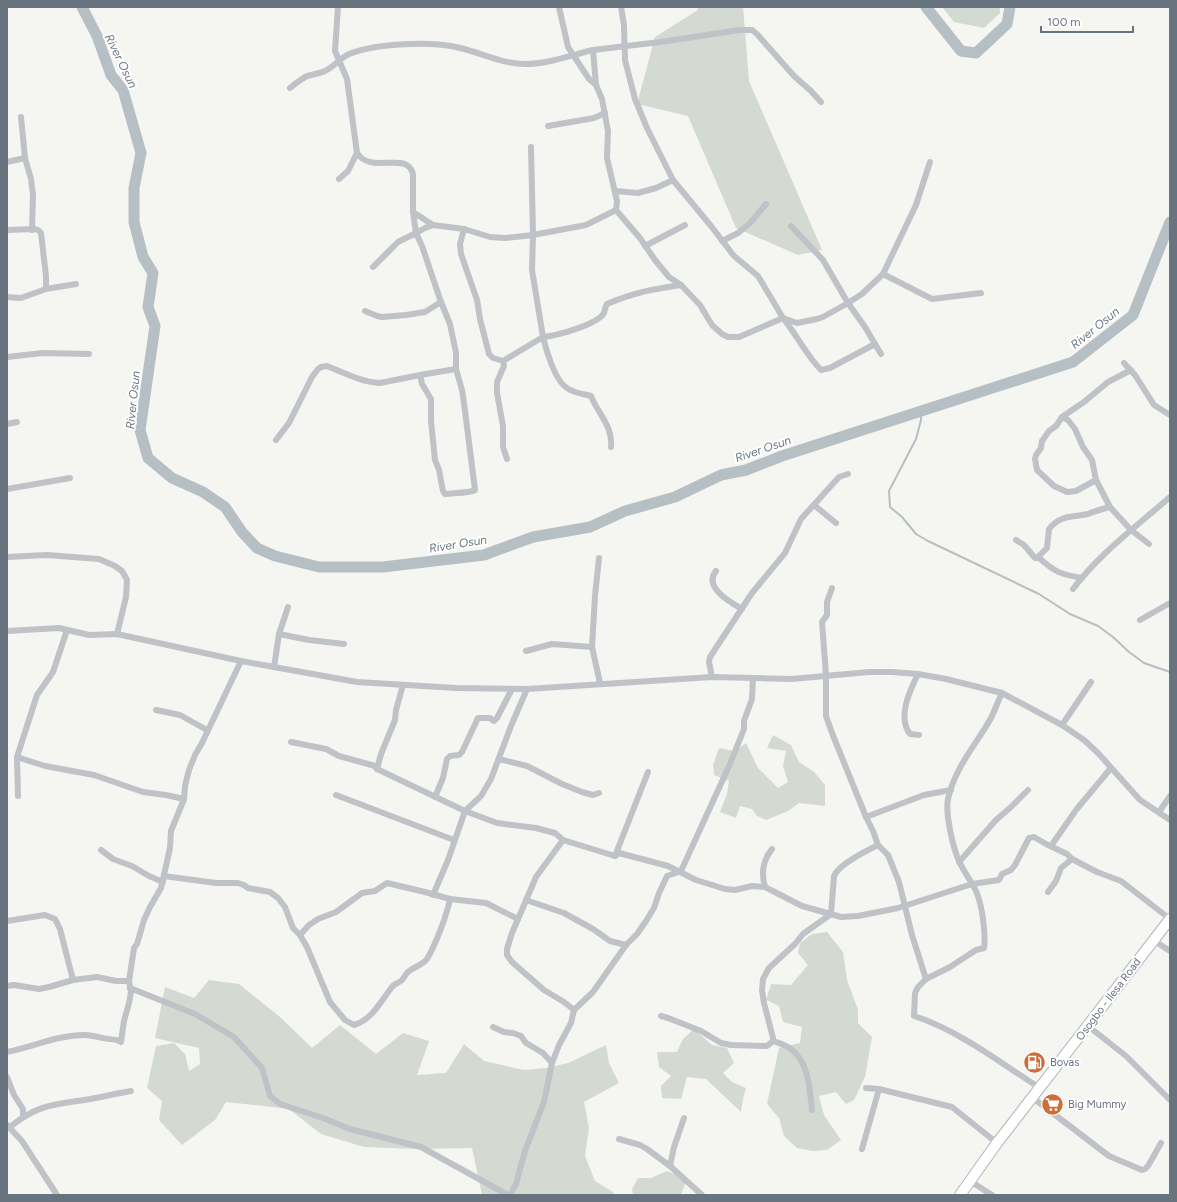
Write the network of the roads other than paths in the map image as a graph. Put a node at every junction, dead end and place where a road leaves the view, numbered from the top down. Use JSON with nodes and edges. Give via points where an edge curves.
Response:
{"nodes":[{"id":1,"x":338,"y":7,"type":"edge"},
{"id":2,"x":559,"y":7,"type":"edge"},
{"id":3,"x":621,"y":7,"type":"edge"},
{"id":4,"x":625,"y":46,"type":"junction"},
{"id":5,"x":593,"y":50,"type":"junction"},
{"id":6,"x":574,"y":55,"type":"junction"},
{"id":7,"x":339,"y":60,"type":"junction"},
{"id":8,"x":596,"y":85,"type":"junction"},
{"id":9,"x":290,"y":88,"type":"dead end"},
{"id":10,"x":820,"y":102,"type":"dead end"},
{"id":11,"x":605,"y":113,"type":"junction"},
{"id":12,"x":22,"y":118,"type":"dead end"},
{"id":13,"x":548,"y":126,"type":"dead end"},
{"id":14,"x":531,"y":147,"type":"dead end"},
{"id":15,"x":356,"y":153,"type":"junction"},
{"id":16,"x":25,"y":158,"type":"junction"},
{"id":17,"x":7,"y":162,"type":"edge"},
{"id":18,"x":930,"y":162,"type":"dead end"},
{"id":19,"x":339,"y":179,"type":"dead end"},
{"id":20,"x":673,"y":180,"type":"junction"},
{"id":21,"x":615,"y":191,"type":"junction"},
{"id":22,"x":766,"y":204,"type":"dead end"},
{"id":23,"x":616,"y":210,"type":"junction"},
{"id":24,"x":413,"y":212,"type":"junction"},
{"id":25,"x":433,"y":225,"type":"junction"},
{"id":26,"x":685,"y":225,"type":"dead end"},
{"id":27,"x":791,"y":226,"type":"dead end"},
{"id":28,"x":464,"y":229,"type":"junction"},
{"id":29,"x":7,"y":230,"type":"edge"},
{"id":30,"x":32,"y":230,"type":"junction"},
{"id":31,"x":416,"y":233,"type":"junction"},
{"id":32,"x":533,"y":235,"type":"junction"},
{"id":33,"x":722,"y":241,"type":"junction"},
{"id":34,"x":645,"y":246,"type":"junction"},
{"id":35,"x":372,"y":267,"type":"dead end"},
{"id":36,"x":883,"y":274,"type":"junction"},
{"id":37,"x":76,"y":284,"type":"dead end"},
{"id":38,"x":681,"y":285,"type":"junction"},
{"id":39,"x":46,"y":289,"type":"junction"},
{"id":40,"x":981,"y":293,"type":"dead end"},
{"id":41,"x":7,"y":296,"type":"edge"},
{"id":42,"x":441,"y":302,"type":"junction"},
{"id":43,"x":848,"y":303,"type":"junction"},
{"id":44,"x":365,"y":311,"type":"dead end"},
{"id":45,"x":784,"y":318,"type":"junction"},
{"id":46,"x":543,"y":337,"type":"junction"},
{"id":47,"x":875,"y":344,"type":"junction"},
{"id":48,"x":89,"y":354,"type":"dead end"},
{"id":49,"x":881,"y":354,"type":"dead end"},
{"id":50,"x":7,"y":357,"type":"edge"},
{"id":51,"x":503,"y":361,"type":"junction"},
{"id":52,"x":1124,"y":363,"type":"dead end"},
{"id":53,"x":456,"y":369,"type":"junction"},
{"id":54,"x":1131,"y":370,"type":"junction"},
{"id":55,"x":420,"y":375,"type":"junction"},
{"id":56,"x":1170,"y":415,"type":"edge"},
{"id":57,"x":1062,"y":417,"type":"junction"},
{"id":58,"x":18,"y":422,"type":"dead end"},
{"id":59,"x":7,"y":424,"type":"edge"},
{"id":60,"x":276,"y":440,"type":"dead end"},
{"id":61,"x":611,"y":447,"type":"dead end"},
{"id":62,"x":507,"y":459,"type":"dead end"},
{"id":63,"x":848,"y":474,"type":"dead end"},
{"id":64,"x":70,"y":478,"type":"dead end"},
{"id":65,"x":1096,"y":480,"type":"junction"},
{"id":66,"x":7,"y":489,"type":"edge"},
{"id":67,"x":1170,"y":496,"type":"edge"},
{"id":68,"x":814,"y":505,"type":"junction"},
{"id":69,"x":1110,"y":507,"type":"junction"},
{"id":70,"x":836,"y":523,"type":"dead end"},
{"id":71,"x":1131,"y":530,"type":"junction"},
{"id":72,"x":1016,"y":540,"type":"dead end"},
{"id":73,"x":1148,"y":544,"type":"dead end"},
{"id":74,"x":7,"y":556,"type":"edge"},
{"id":75,"x":1038,"y":557,"type":"junction"},
{"id":76,"x":599,"y":558,"type":"dead end"},
{"id":77,"x":716,"y":571,"type":"dead end"},
{"id":78,"x":1082,"y":578,"type":"junction"},
{"id":79,"x":832,"y":588,"type":"dead end"},
{"id":80,"x":1073,"y":589,"type":"dead end"},
{"id":81,"x":1170,"y":603,"type":"edge"},
{"id":82,"x":288,"y":606,"type":"dead end"},
{"id":83,"x":742,"y":609,"type":"junction"},
{"id":84,"x":1140,"y":620,"type":"dead end"},
{"id":85,"x":67,"y":630,"type":"junction"},
{"id":86,"x":7,"y":631,"type":"edge"},
{"id":87,"x":117,"y":634,"type":"junction"},
{"id":88,"x":279,"y":634,"type":"junction"},
{"id":89,"x":344,"y":644,"type":"dead end"},
{"id":90,"x":592,"y":647,"type":"junction"},
{"id":91,"x":526,"y":651,"type":"dead end"},
{"id":92,"x":241,"y":661,"type":"junction"},
{"id":93,"x":274,"y":667,"type":"junction"},
{"id":94,"x":918,"y":674,"type":"junction"},
{"id":95,"x":826,"y":675,"type":"junction"},
{"id":96,"x":712,"y":677,"type":"junction"},
{"id":97,"x":753,"y":678,"type":"junction"},
{"id":98,"x":1091,"y":682,"type":"dead end"},
{"id":99,"x":600,"y":683,"type":"junction"},
{"id":100,"x":403,"y":685,"type":"junction"},
{"id":101,"x":512,"y":689,"type":"junction"},
{"id":102,"x":527,"y":689,"type":"junction"},
{"id":103,"x":1002,"y":693,"type":"junction"},
{"id":104,"x":156,"y":710,"type":"dead end"},
{"id":105,"x":1062,"y":725,"type":"junction"},
{"id":106,"x":207,"y":730,"type":"junction"},
{"id":107,"x":919,"y":735,"type":"dead end"},
{"id":108,"x":291,"y":742,"type":"dead end"},
{"id":109,"x":17,"y":757,"type":"junction"},
{"id":110,"x":499,"y":759,"type":"junction"},
{"id":111,"x":1111,"y":768,"type":"junction"},
{"id":112,"x":377,"y":769,"type":"junction"},
{"id":113,"x":648,"y":772,"type":"dead end"},
{"id":114,"x":951,"y":790,"type":"junction"},
{"id":115,"x":1028,"y":790,"type":"dead end"},
{"id":116,"x":599,"y":794,"type":"dead end"},
{"id":117,"x":336,"y":795,"type":"dead end"},
{"id":118,"x":18,"y":796,"type":"dead end"},
{"id":119,"x":1170,"y":796,"type":"edge"},
{"id":120,"x":435,"y":797,"type":"junction"},
{"id":121,"x":184,"y":799,"type":"junction"},
{"id":122,"x":465,"y":812,"type":"junction"},
{"id":123,"x":1159,"y":812,"type":"junction"},
{"id":124,"x":866,"y":818,"type":"junction"},
{"id":125,"x":1170,"y":820,"type":"edge"},
{"id":126,"x":454,"y":840,"type":"junction"},
{"id":127,"x":563,"y":840,"type":"junction"},
{"id":128,"x":878,"y":845,"type":"junction"},
{"id":129,"x":1051,"y":846,"type":"junction"},
{"id":130,"x":772,"y":848,"type":"dead end"},
{"id":131,"x":101,"y":850,"type":"dead end"},
{"id":132,"x":615,"y":856,"type":"junction"},
{"id":133,"x":1072,"y":859,"type":"junction"},
{"id":134,"x":959,"y":862,"type":"junction"},
{"id":135,"x":681,"y":871,"type":"junction"},
{"id":136,"x":164,"y":879,"type":"junction"},
{"id":137,"x":972,"y":884,"type":"junction"},
{"id":138,"x":983,"y":884,"type":"junction"},
{"id":139,"x":765,"y":887,"type":"junction"},
{"id":140,"x":976,"y":891,"type":"junction"},
{"id":141,"x":1048,"y":892,"type":"dead end"},
{"id":142,"x":433,"y":895,"type":"junction"},
{"id":143,"x":450,"y":900,"type":"junction"},
{"id":144,"x":526,"y":900,"type":"junction"},
{"id":145,"x":904,"y":905,"type":"junction"},
{"id":146,"x":831,"y":914,"type":"junction"},
{"id":147,"x":518,"y":918,"type":"junction"},
{"id":148,"x":1170,"y":919,"type":"edge"},
{"id":149,"x":7,"y":921,"type":"edge"},
{"id":150,"x":300,"y":935,"type":"junction"},
{"id":151,"x":1153,"y":940,"type":"junction"},
{"id":152,"x":626,"y":945,"type":"junction"},
{"id":153,"x":1170,"y":951,"type":"edge"},
{"id":154,"x":926,"y":978,"type":"junction"},
{"id":155,"x":73,"y":980,"type":"junction"},
{"id":156,"x":130,"y":981,"type":"junction"},
{"id":157,"x":7,"y":986,"type":"edge"},
{"id":158,"x":130,"y":988,"type":"junction"},
{"id":159,"x":574,"y":1010,"type":"junction"},
{"id":160,"x":661,"y":1016,"type":"dead end"},
{"id":161,"x":1088,"y":1026,"type":"junction"},
{"id":162,"x":493,"y":1027,"type":"dead end"},
{"id":163,"x":773,"y":1041,"type":"junction"},
{"id":164,"x":7,"y":1052,"type":"edge"},
{"id":165,"x":552,"y":1063,"type":"junction"},
{"id":166,"x":7,"y":1077,"type":"edge"},
{"id":167,"x":866,"y":1088,"type":"dead end"},
{"id":168,"x":1040,"y":1088,"type":"junction"},
{"id":169,"x":879,"y":1089,"type":"junction"},
{"id":170,"x":131,"y":1091,"type":"dead end"},
{"id":171,"x":1033,"y":1098,"type":"junction"},
{"id":172,"x":1170,"y":1100,"type":"edge"},
{"id":173,"x":812,"y":1110,"type":"dead end"},
{"id":174,"x":23,"y":1116,"type":"junction"},
{"id":175,"x":684,"y":1118,"type":"dead end"},
{"id":176,"x":8,"y":1126,"type":"edge"},
{"id":177,"x":619,"y":1139,"type":"dead end"},
{"id":178,"x":998,"y":1143,"type":"junction"},
{"id":179,"x":1161,"y":1143,"type":"dead end"},
{"id":180,"x":862,"y":1149,"type":"dead end"},
{"id":181,"x":670,"y":1166,"type":"junction"},
{"id":182,"x":970,"y":1181,"type":"junction"},
{"id":183,"x":58,"y":1195,"type":"edge"},
{"id":184,"x":509,"y":1195,"type":"edge"},
{"id":185,"x":702,"y":1195,"type":"edge"},
{"id":186,"x":960,"y":1195,"type":"edge"},
{"id":187,"x":992,"y":1195,"type":"edge"}],
"edges":[{"from":1,"to":7,"type":"street","via":[[335,51]]},
{"from":2,"to":6,"type":"street","via":[[568,47]]},
{"from":3,"to":4,"type":"street"},
{"from":4,"to":5,"type":"street"},
{"from":4,"to":10,"type":"street","via":[[752,30]]},
{"from":4,"to":20,"type":"street","via":[[625,60],[635,99]]},
{"from":5,"to":6,"type":"street"},
{"from":5,"to":8,"type":"street"},
{"from":6,"to":7,"type":"street","via":[[525,64],[498,60],[453,47],[399,45],[356,52]]},
{"from":6,"to":8,"type":"street","via":[[589,79]]},
{"from":7,"to":9,"type":"street","via":[[328,70],[308,76]]},
{"from":7,"to":15,"type":"street","via":[[347,78]]},
{"from":8,"to":11,"type":"street"},
{"from":11,"to":13,"type":"street","via":[[594,118]]},
{"from":11,"to":21,"type":"street","via":[[608,131],[607,158]]},
{"from":12,"to":16,"type":"street"},
{"from":14,"to":32,"type":"street"},
{"from":15,"to":19,"type":"street","via":[[348,171]]},
{"from":15,"to":24,"type":"street","via":[[370,163],[408,164],[412,168]]},
{"from":16,"to":17,"type":"street"},
{"from":16,"to":30,"type":"street","via":[[33,195]]},
{"from":18,"to":36,"type":"street","via":[[916,205]]},
{"from":20,"to":21,"type":"street","via":[[638,193]]},
{"from":20,"to":33,"type":"street"},
{"from":21,"to":23,"type":"street"},
{"from":22,"to":33,"type":"street","via":[[738,233]]},
{"from":23,"to":32,"type":"street","via":[[586,225]]},
{"from":23,"to":34,"type":"street"},
{"from":24,"to":25,"type":"street"},
{"from":24,"to":31,"type":"street"},
{"from":25,"to":28,"type":"street"},
{"from":25,"to":31,"type":"street"},
{"from":26,"to":34,"type":"street"},
{"from":27,"to":43,"type":"street","via":[[823,260]]},
{"from":28,"to":32,"type":"street","via":[[499,238]]},
{"from":28,"to":51,"type":"street","via":[[460,244],[461,254],[477,300],[489,354]]},
{"from":29,"to":30,"type":"street"},
{"from":30,"to":39,"type":"street","via":[[38,230],[42,237]]},
{"from":31,"to":35,"type":"street","via":[[398,242]]},
{"from":31,"to":42,"type":"street"},
{"from":32,"to":46,"type":"street","via":[[532,270]]},
{"from":33,"to":45,"type":"street","via":[[734,256],[758,276]]},
{"from":34,"to":38,"type":"street","via":[[669,277]]},
{"from":36,"to":40,"type":"street","via":[[932,299]]},
{"from":36,"to":43,"type":"street","via":[[862,294]]},
{"from":37,"to":39,"type":"street"},
{"from":38,"to":45,"type":"street","via":[[700,305],[712,325],[728,337],[739,337]]},
{"from":38,"to":46,"type":"street","via":[[650,289],[625,296],[606,304],[604,313],[584,326],[552,337]]},
{"from":39,"to":41,"type":"street","via":[[21,298]]},
{"from":42,"to":44,"type":"street","via":[[425,312],[406,315],[382,317]]},
{"from":42,"to":53,"type":"street","via":[[450,324],[456,353]]},
{"from":43,"to":45,"type":"street","via":[[817,319],[797,323]]},
{"from":43,"to":47,"type":"street"},
{"from":45,"to":47,"type":"street","via":[[805,351],[821,370],[830,368]]},
{"from":46,"to":51,"type":"street"},
{"from":46,"to":61,"type":"street","via":[[554,370],[563,384],[567,388],[591,396],[611,432]]},
{"from":47,"to":49,"type":"street"},
{"from":48,"to":50,"type":"street"},
{"from":51,"to":62,"type":"street","via":[[497,393],[503,426],[503,447]]},
{"from":52,"to":54,"type":"street"},
{"from":53,"to":55,"type":"street"},
{"from":53,"to":55,"type":"street","via":[[462,390],[475,485],[472,492],[444,493],[434,452],[431,399]]},
{"from":54,"to":56,"type":"street","via":[[1154,405]]},
{"from":54,"to":57,"type":"street","via":[[1108,382]]},
{"from":55,"to":60,"type":"street","via":[[374,383],[321,366],[312,377],[289,423]]},
{"from":57,"to":65,"type":"street","via":[[1075,429],[1082,447],[1092,460]]},
{"from":57,"to":65,"type":"street","via":[[1042,441],[1035,459],[1037,470],[1054,486],[1067,492],[1076,491]]},
{"from":58,"to":59,"type":"street"},
{"from":63,"to":68,"type":"street","via":[[839,477]]},
{"from":64,"to":66,"type":"street"},
{"from":65,"to":69,"type":"street"},
{"from":67,"to":71,"type":"street"},
{"from":68,"to":70,"type":"street"},
{"from":68,"to":83,"type":"street","via":[[801,519],[785,553]]},
{"from":69,"to":71,"type":"street"},
{"from":69,"to":75,"type":"street","via":[[1060,520],[1049,529],[1047,548]]},
{"from":71,"to":73,"type":"street"},
{"from":71,"to":78,"type":"street"},
{"from":72,"to":75,"type":"street","via":[[1035,558]]},
{"from":74,"to":87,"type":"street","via":[[47,555],[99,559],[115,566],[122,571],[127,580]]},
{"from":75,"to":78,"type":"street","via":[[1062,574]]},
{"from":76,"to":90,"type":"street"},
{"from":77,"to":83,"type":"street","via":[[713,579],[716,591]]},
{"from":78,"to":80,"type":"street"},
{"from":79,"to":95,"type":"street","via":[[827,602],[827,615],[822,622]]},
{"from":81,"to":84,"type":"street"},
{"from":82,"to":88,"type":"street"},
{"from":83,"to":96,"type":"street","via":[[710,657]]},
{"from":85,"to":86,"type":"street","via":[[59,628]]},
{"from":85,"to":87,"type":"street","via":[[89,635]]},
{"from":85,"to":109,"type":"street","via":[[53,672],[38,695]]},
{"from":87,"to":92,"type":"street"},
{"from":88,"to":89,"type":"street"},
{"from":88,"to":93,"type":"street"},
{"from":90,"to":91,"type":"street","via":[[552,644]]},
{"from":90,"to":99,"type":"street"},
{"from":92,"to":93,"type":"street"},
{"from":92,"to":106,"type":"street"},
{"from":93,"to":100,"type":"street","via":[[357,682]]},
{"from":94,"to":95,"type":"street","via":[[869,672]]},
{"from":94,"to":103,"type":"street"},
{"from":94,"to":107,"type":"street","via":[[907,696],[905,719],[906,729],[910,734]]},
{"from":95,"to":97,"type":"street"},
{"from":95,"to":124,"type":"street","via":[[826,716]]},
{"from":96,"to":97,"type":"street"},
{"from":96,"to":99,"type":"street"},
{"from":97,"to":135,"type":"street","via":[[752,699],[744,721],[744,729]]},
{"from":98,"to":105,"type":"street"},
{"from":99,"to":102,"type":"street"},
{"from":100,"to":101,"type":"street"},
{"from":100,"to":112,"type":"street","via":[[395,720]]},
{"from":101,"to":102,"type":"street"},
{"from":101,"to":120,"type":"street","via":[[497,718],[478,718],[462,752],[447,759]]},
{"from":102,"to":110,"type":"street"},
{"from":103,"to":105,"type":"street"},
{"from":103,"to":114,"type":"street","via":[[991,718],[960,766]]},
{"from":104,"to":106,"type":"street","via":[[180,715]]},
{"from":105,"to":111,"type":"street","via":[[1084,740]]},
{"from":106,"to":121,"type":"street","via":[[189,770]]},
{"from":108,"to":112,"type":"street","via":[[326,748],[339,756],[375,766]]},
{"from":109,"to":118,"type":"street"},
{"from":109,"to":121,"type":"street","via":[[45,766],[94,775],[143,792]]},
{"from":110,"to":116,"type":"street","via":[[527,766],[582,792]]},
{"from":110,"to":122,"type":"street","via":[[491,779]]},
{"from":111,"to":123,"type":"street","via":[[1140,800]]},
{"from":111,"to":129,"type":"street","via":[[1076,810]]},
{"from":112,"to":120,"type":"street"},
{"from":113,"to":132,"type":"street"},
{"from":114,"to":124,"type":"street","via":[[924,794]]},
{"from":114,"to":134,"type":"street","via":[[947,815]]},
{"from":115,"to":134,"type":"street","via":[[996,820]]},
{"from":117,"to":126,"type":"street"},
{"from":119,"to":123,"type":"street"},
{"from":120,"to":122,"type":"street"},
{"from":121,"to":136,"type":"street","via":[[171,831]]},
{"from":122,"to":126,"type":"street"},
{"from":122,"to":127,"type":"street","via":[[497,823],[555,833]]},
{"from":123,"to":125,"type":"street"},
{"from":124,"to":128,"type":"street"},
{"from":126,"to":142,"type":"street"},
{"from":127,"to":132,"type":"street"},
{"from":127,"to":144,"type":"street","via":[[536,877]]},
{"from":128,"to":145,"type":"street","via":[[888,855],[901,889]]},
{"from":128,"to":146,"type":"street","via":[[836,871]]},
{"from":129,"to":133,"type":"street"},
{"from":129,"to":138,"type":"street","via":[[1034,836],[1029,838],[1010,870],[1002,874],[999,880]]},
{"from":130,"to":139,"type":"street","via":[[765,861]]},
{"from":131,"to":136,"type":"street","via":[[112,859],[149,876]]},
{"from":132,"to":135,"type":"street","via":[[619,853]]},
{"from":133,"to":141,"type":"street","via":[[1061,868]]},
{"from":133,"to":148,"type":"street","via":[[1121,881]]},
{"from":134,"to":137,"type":"street"},
{"from":135,"to":139,"type":"street","via":[[696,880],[725,889]]},
{"from":135,"to":152,"type":"street","via":[[667,876],[654,908],[637,934]]},
{"from":136,"to":150,"type":"street","via":[[238,883],[248,888],[270,892],[285,907],[293,928]]},
{"from":136,"to":156,"type":"street","via":[[134,948]]},
{"from":137,"to":138,"type":"street"},
{"from":137,"to":140,"type":"street"},
{"from":137,"to":145,"type":"street"},
{"from":138,"to":140,"type":"street"},
{"from":139,"to":146,"type":"street","via":[[802,906]]},
{"from":140,"to":154,"type":"street","via":[[982,912],[984,948]]},
{"from":142,"to":143,"type":"street"},
{"from":142,"to":150,"type":"street","via":[[387,883],[375,891],[362,893],[336,912],[318,919]]},
{"from":143,"to":147,"type":"street","via":[[486,904]]},
{"from":143,"to":150,"type":"street","via":[[448,912],[425,961],[407,972],[371,1014],[361,1023],[354,1025],[345,1020],[330,1002]]},
{"from":144,"to":147,"type":"street"},
{"from":144,"to":152,"type":"street","via":[[564,913],[610,941]]},
{"from":145,"to":146,"type":"street","via":[[858,916],[841,917]]},
{"from":145,"to":154,"type":"street"},
{"from":146,"to":163,"type":"street","via":[[804,934],[769,968],[763,980],[762,990]]},
{"from":147,"to":159,"type":"street","via":[[507,949],[508,958],[544,990]]},
{"from":148,"to":151,"type":"main road","name":"Osogbo - Ilesa Road"},
{"from":149,"to":155,"type":"street","via":[[45,915],[55,918]]},
{"from":151,"to":153,"type":"street"},
{"from":151,"to":161,"type":"main road","name":"Osogbo - Ilesa Road"},
{"from":152,"to":159,"type":"street","via":[[593,992]]},
{"from":154,"to":168,"type":"street","via":[[915,993],[914,1016],[966,1040]]},
{"from":155,"to":156,"type":"street","via":[[97,977]]},
{"from":155,"to":157,"type":"street","via":[[39,989],[14,984]]},
{"from":156,"to":158,"type":"street"},
{"from":158,"to":164,"type":"street","via":[[121,1042],[116,1039],[75,1035]]},
{"from":158,"to":184,"type":"street","via":[[195,1014],[234,1037],[262,1068],[270,1096],[280,1104],[355,1130],[421,1147]]},
{"from":159,"to":165,"type":"street","via":[[571,1023]]},
{"from":160,"to":163,"type":"street","via":[[701,1031],[726,1044],[767,1046]]},
{"from":161,"to":168,"type":"main road","name":"Osogbo - Ilesa Road"},
{"from":161,"to":172,"type":"street","via":[[1126,1056]]},
{"from":162,"to":165,"type":"street","via":[[521,1036]]},
{"from":163,"to":173,"type":"street","via":[[792,1050],[800,1058],[805,1068]]},
{"from":165,"to":184,"type":"street","via":[[544,1102],[525,1151],[516,1184]]},
{"from":166,"to":174,"type":"street","via":[[23,1109]]},
{"from":167,"to":169,"type":"street"},
{"from":168,"to":171,"type":"main road","name":"Osogbo - Ilesa Road"},
{"from":169,"to":178,"type":"street","via":[[952,1107]]},
{"from":169,"to":180,"type":"street"},
{"from":170,"to":174,"type":"street","via":[[54,1104]]},
{"from":171,"to":178,"type":"main road","name":"Osogbo - Ilesa Road"},
{"from":171,"to":179,"type":"street","via":[[1109,1156],[1142,1170],[1148,1166]]},
{"from":174,"to":176,"type":"street"},
{"from":175,"to":181,"type":"street"},
{"from":176,"to":183,"type":"street","via":[[22,1141]]},
{"from":177,"to":181,"type":"street","via":[[640,1145]]},
{"from":178,"to":182,"type":"main road","name":"Osogbo - Ilesa Road"},
{"from":181,"to":185,"type":"street"},
{"from":182,"to":186,"type":"main road","name":"Osogbo - Ilesa Road"},
{"from":182,"to":187,"type":"street"}]}
